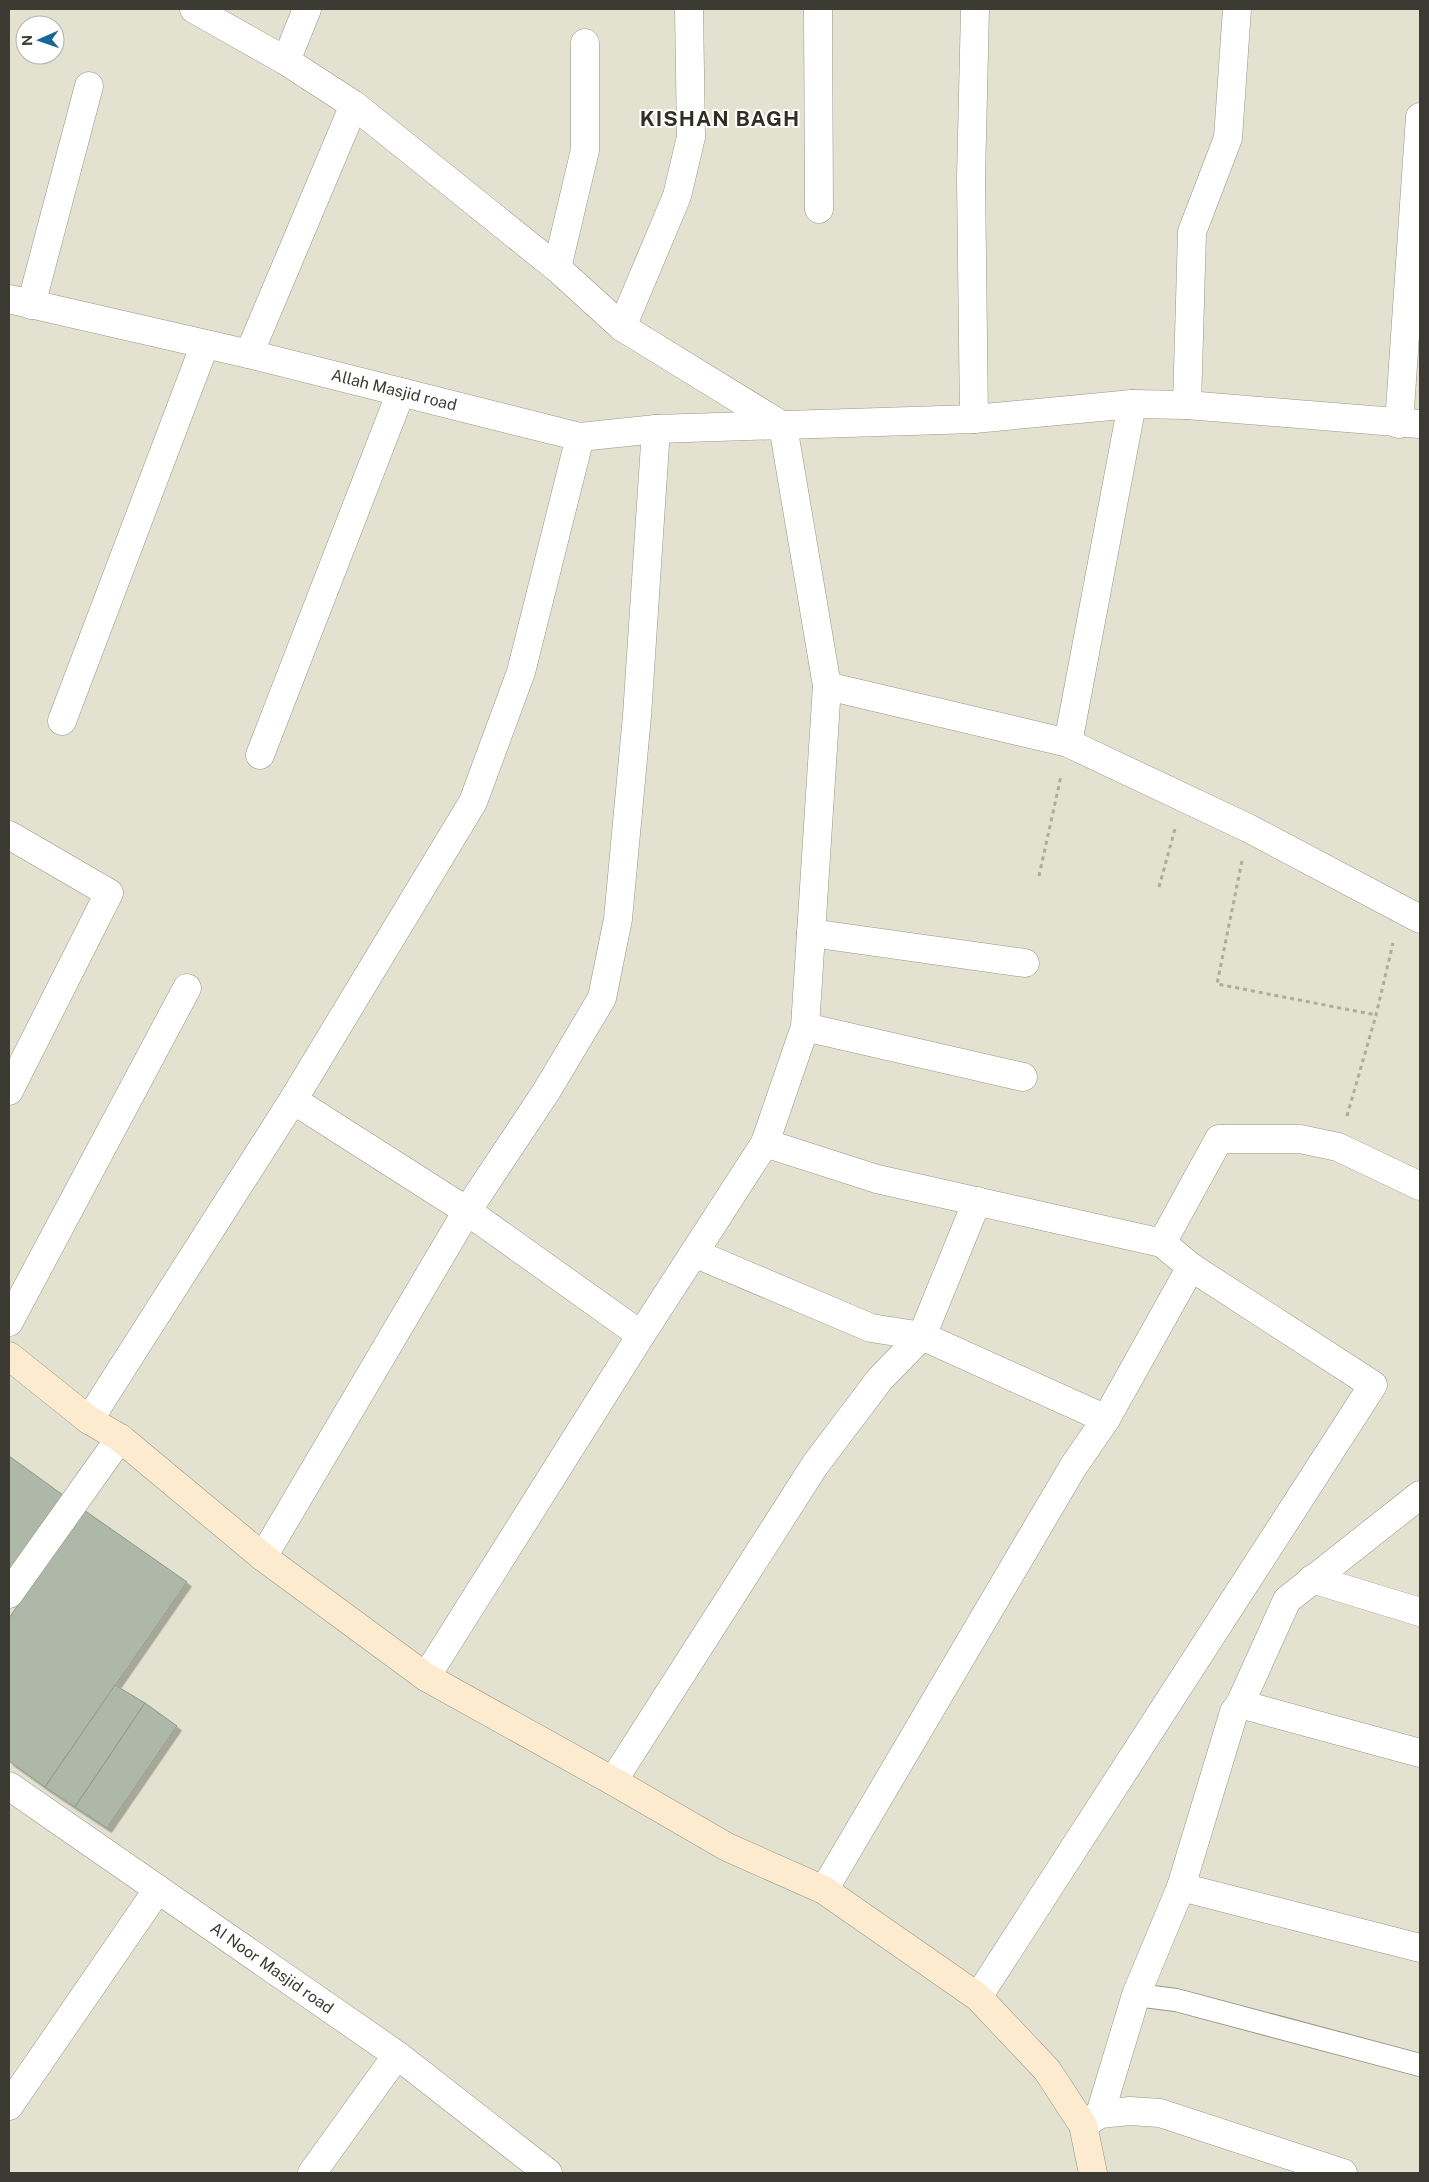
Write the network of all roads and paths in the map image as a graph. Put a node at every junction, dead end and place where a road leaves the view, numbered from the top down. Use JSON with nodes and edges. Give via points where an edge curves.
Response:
{"nodes":[{"id":1,"x":194,"y":9,"type":"edge"},
{"id":2,"x":308,"y":9,"type":"edge"},
{"id":3,"x":689,"y":9,"type":"edge"},
{"id":4,"x":818,"y":9,"type":"edge"},
{"id":5,"x":975,"y":9,"type":"edge"},
{"id":6,"x":1237,"y":9,"type":"edge"},
{"id":7,"x":585,"y":43,"type":"dead end"},
{"id":8,"x":286,"y":60,"type":"junction"},
{"id":9,"x":89,"y":86,"type":"dead end"},
{"id":10,"x":354,"y":105,"type":"junction"},
{"id":11,"x":1420,"y":117,"type":"edge"},
{"id":12,"x":819,"y":209,"type":"dead end"},
{"id":13,"x":557,"y":268,"type":"junction"},
{"id":14,"x":20,"y":302,"type":"edge"},
{"id":15,"x":622,"y":327,"type":"junction"},
{"id":16,"x":205,"y":344,"type":"junction"},
{"id":17,"x":249,"y":354,"type":"junction"},
{"id":18,"x":401,"y":392,"type":"junction"},
{"id":19,"x":1132,"y":404,"type":"junction"},
{"id":20,"x":1187,"y":405,"type":"junction"},
{"id":21,"x":974,"y":419,"type":"junction"},
{"id":22,"x":1409,"y":424,"type":"edge"},
{"id":23,"x":784,"y":426,"type":"junction"},
{"id":24,"x":656,"y":429,"type":"junction"},
{"id":25,"x":580,"y":437,"type":"junction"},
{"id":26,"x":827,"y":686,"type":"junction"},
{"id":27,"x":62,"y":721,"type":"dead end"},
{"id":28,"x":1068,"y":743,"type":"junction"},
{"id":29,"x":260,"y":756,"type":"dead end"},
{"id":30,"x":1184,"y":798,"type":"junction"},
{"id":31,"x":1248,"y":828,"type":"junction"},
{"id":32,"x":9,"y":835,"type":"edge"},
{"id":33,"x":1039,"y":876,"type":"dead end"},
{"id":34,"x":1159,"y":887,"type":"dead end"},
{"id":35,"x":1411,"y":914,"type":"edge"},
{"id":36,"x":811,"y":933,"type":"junction"},
{"id":37,"x":1025,"y":963,"type":"dead end"},
{"id":38,"x":187,"y":988,"type":"dead end"},
{"id":39,"x":1376,"y":1014,"type":"junction"},
{"id":40,"x":805,"y":1027,"type":"junction"},
{"id":41,"x":1023,"y":1077,"type":"dead end"},
{"id":42,"x":9,"y":1091,"type":"edge"},
{"id":43,"x":293,"y":1100,"type":"junction"},
{"id":44,"x":765,"y":1143,"type":"junction"},
{"id":45,"x":1338,"y":1147,"type":"junction"},
{"id":46,"x":1420,"y":1186,"type":"edge"},
{"id":47,"x":977,"y":1201,"type":"junction"},
{"id":48,"x":467,"y":1211,"type":"junction"},
{"id":49,"x":1162,"y":1244,"type":"junction"},
{"id":50,"x":694,"y":1253,"type":"junction"},
{"id":51,"x":1191,"y":1267,"type":"junction"},
{"id":52,"x":9,"y":1322,"type":"edge"},
{"id":53,"x":641,"y":1335,"type":"junction"},
{"id":54,"x":922,"y":1336,"type":"junction"},
{"id":55,"x":9,"y":1356,"type":"edge"},
{"id":56,"x":1106,"y":1419,"type":"junction"},
{"id":57,"x":89,"y":1420,"type":"junction"},
{"id":58,"x":120,"y":1438,"type":"junction"},
{"id":59,"x":1420,"y":1495,"type":"edge"},
{"id":60,"x":263,"y":1558,"type":"junction"},
{"id":61,"x":1312,"y":1579,"type":"junction"},
{"id":62,"x":9,"y":1594,"type":"edge"},
{"id":63,"x":1420,"y":1612,"type":"edge"},
{"id":64,"x":426,"y":1677,"type":"junction"},
{"id":65,"x":1240,"y":1704,"type":"junction"},
{"id":66,"x":1420,"y":1753,"type":"edge"},
{"id":67,"x":613,"y":1781,"type":"junction"},
{"id":68,"x":9,"y":1786,"type":"edge"},
{"id":69,"x":1181,"y":1887,"type":"junction"},
{"id":70,"x":158,"y":1889,"type":"junction"},
{"id":71,"x":824,"y":1890,"type":"junction"},
{"id":72,"x":1420,"y":1948,"type":"edge"},
{"id":73,"x":1136,"y":1995,"type":"junction"},
{"id":74,"x":978,"y":1997,"type":"junction"},
{"id":75,"x":396,"y":2055,"type":"junction"},
{"id":76,"x":1420,"y":2065,"type":"edge"},
{"id":77,"x":9,"y":2106,"type":"edge"},
{"id":78,"x":1091,"y":2120,"type":"junction"},
{"id":79,"x":532,"y":2168,"type":"edge"},
{"id":80,"x":312,"y":2173,"type":"edge"},
{"id":81,"x":1093,"y":2173,"type":"edge"},
{"id":82,"x":1343,"y":2173,"type":"edge"}],
"edges":[{"from":1,"to":8,"type":"street"},
{"from":2,"to":8,"type":"street"},
{"from":3,"to":15,"type":"street","via":[[691,137],[677,196]]},
{"from":4,"to":12,"type":"street"},
{"from":5,"to":21,"type":"street","via":[[972,178]]},
{"from":6,"to":20,"type":"street","via":[[1228,138],[1192,232]]},
{"from":7,"to":13,"type":"street","via":[[585,150]]},
{"from":8,"to":10,"type":"street"},
{"from":9,"to":14,"type":"street"},
{"from":10,"to":13,"type":"street"},
{"from":10,"to":17,"type":"street"},
{"from":11,"to":22,"type":"street"},
{"from":13,"to":15,"type":"street"},
{"from":14,"to":16,"type":"street","name":"Allah Masjid road"},
{"from":15,"to":23,"type":"street"},
{"from":16,"to":17,"type":"street","name":"Allah Masjid road"},
{"from":16,"to":27,"type":"street"},
{"from":17,"to":18,"type":"street","name":"Allah Masjid road"},
{"from":18,"to":25,"type":"street","name":"Allah Masjid road"},
{"from":18,"to":29,"type":"street"},
{"from":19,"to":20,"type":"street","name":"Allah Masjid road"},
{"from":19,"to":21,"type":"street","name":"Allah Masjid road"},
{"from":19,"to":28,"type":"street"},
{"from":20,"to":22,"type":"street","name":"Allah Masjid road"},
{"from":21,"to":23,"type":"street","name":"Allah Masjid road"},
{"from":23,"to":24,"type":"street","name":"Allah Masjid road"},
{"from":23,"to":26,"type":"street"},
{"from":24,"to":25,"type":"street","name":"Allah Masjid road"},
{"from":24,"to":48,"type":"street","via":[[637,716],[618,919],[602,998],[546,1092]]},
{"from":25,"to":43,"type":"street","via":[[521,672],[473,802]]},
{"from":26,"to":28,"type":"street"},
{"from":26,"to":36,"type":"street"},
{"from":28,"to":30,"type":"street"},
{"from":28,"to":33,"type":"path"},
{"from":30,"to":31,"type":"street"},
{"from":30,"to":34,"type":"path"},
{"from":31,"to":35,"type":"street"},
{"from":31,"to":39,"type":"path","via":[[1217,984]]},
{"from":32,"to":42,"type":"street","via":[[109,893]]},
{"from":35,"to":39,"type":"path"},
{"from":36,"to":37,"type":"street"},
{"from":36,"to":40,"type":"street"},
{"from":38,"to":52,"type":"street"},
{"from":39,"to":45,"type":"path"},
{"from":40,"to":41,"type":"street"},
{"from":40,"to":44,"type":"street"},
{"from":43,"to":48,"type":"street"},
{"from":43,"to":57,"type":"street"},
{"from":44,"to":47,"type":"street","via":[[877,1179]]},
{"from":44,"to":50,"type":"street"},
{"from":45,"to":46,"type":"street"},
{"from":45,"to":49,"type":"street","via":[[1300,1140],[1219,1139]]},
{"from":47,"to":49,"type":"street"},
{"from":47,"to":54,"type":"street"},
{"from":48,"to":53,"type":"street"},
{"from":48,"to":60,"type":"street"},
{"from":49,"to":51,"type":"street"},
{"from":50,"to":53,"type":"street"},
{"from":50,"to":54,"type":"street","via":[[871,1328]]},
{"from":51,"to":56,"type":"street"},
{"from":51,"to":74,"type":"street","via":[[1373,1385]]},
{"from":53,"to":64,"type":"street"},
{"from":54,"to":56,"type":"street"},
{"from":54,"to":67,"type":"street","via":[[880,1379],[816,1465]]},
{"from":55,"to":57,"type":"main road"},
{"from":56,"to":71,"type":"street","via":[[1073,1467]]},
{"from":57,"to":58,"type":"main road"},
{"from":58,"to":60,"type":"main road"},
{"from":58,"to":62,"type":"street"},
{"from":59,"to":61,"type":"street"},
{"from":60,"to":64,"type":"main road"},
{"from":61,"to":63,"type":"street"},
{"from":61,"to":65,"type":"street","via":[[1287,1600]]},
{"from":64,"to":67,"type":"main road"},
{"from":65,"to":66,"type":"street"},
{"from":65,"to":69,"type":"street","via":[[1234,1712]]},
{"from":67,"to":71,"type":"main road","via":[[727,1847]]},
{"from":68,"to":70,"type":"street","name":"AI Noor Masjid road"},
{"from":69,"to":72,"type":"street"},
{"from":69,"to":73,"type":"street"},
{"from":70,"to":75,"type":"street","name":"AI Noor Masjid road"},
{"from":70,"to":77,"type":"street"},
{"from":71,"to":74,"type":"main road"},
{"from":73,"to":76,"type":"lane","via":[[1176,2000]]},
{"from":73,"to":78,"type":"street"},
{"from":74,"to":78,"type":"main road"},
{"from":75,"to":79,"type":"street","name":"AI Noor Masjid road"},
{"from":75,"to":80,"type":"street"},
{"from":78,"to":81,"type":"main road"},
{"from":78,"to":82,"type":"street","via":[[1130,2111],[1160,2113]]}]}
